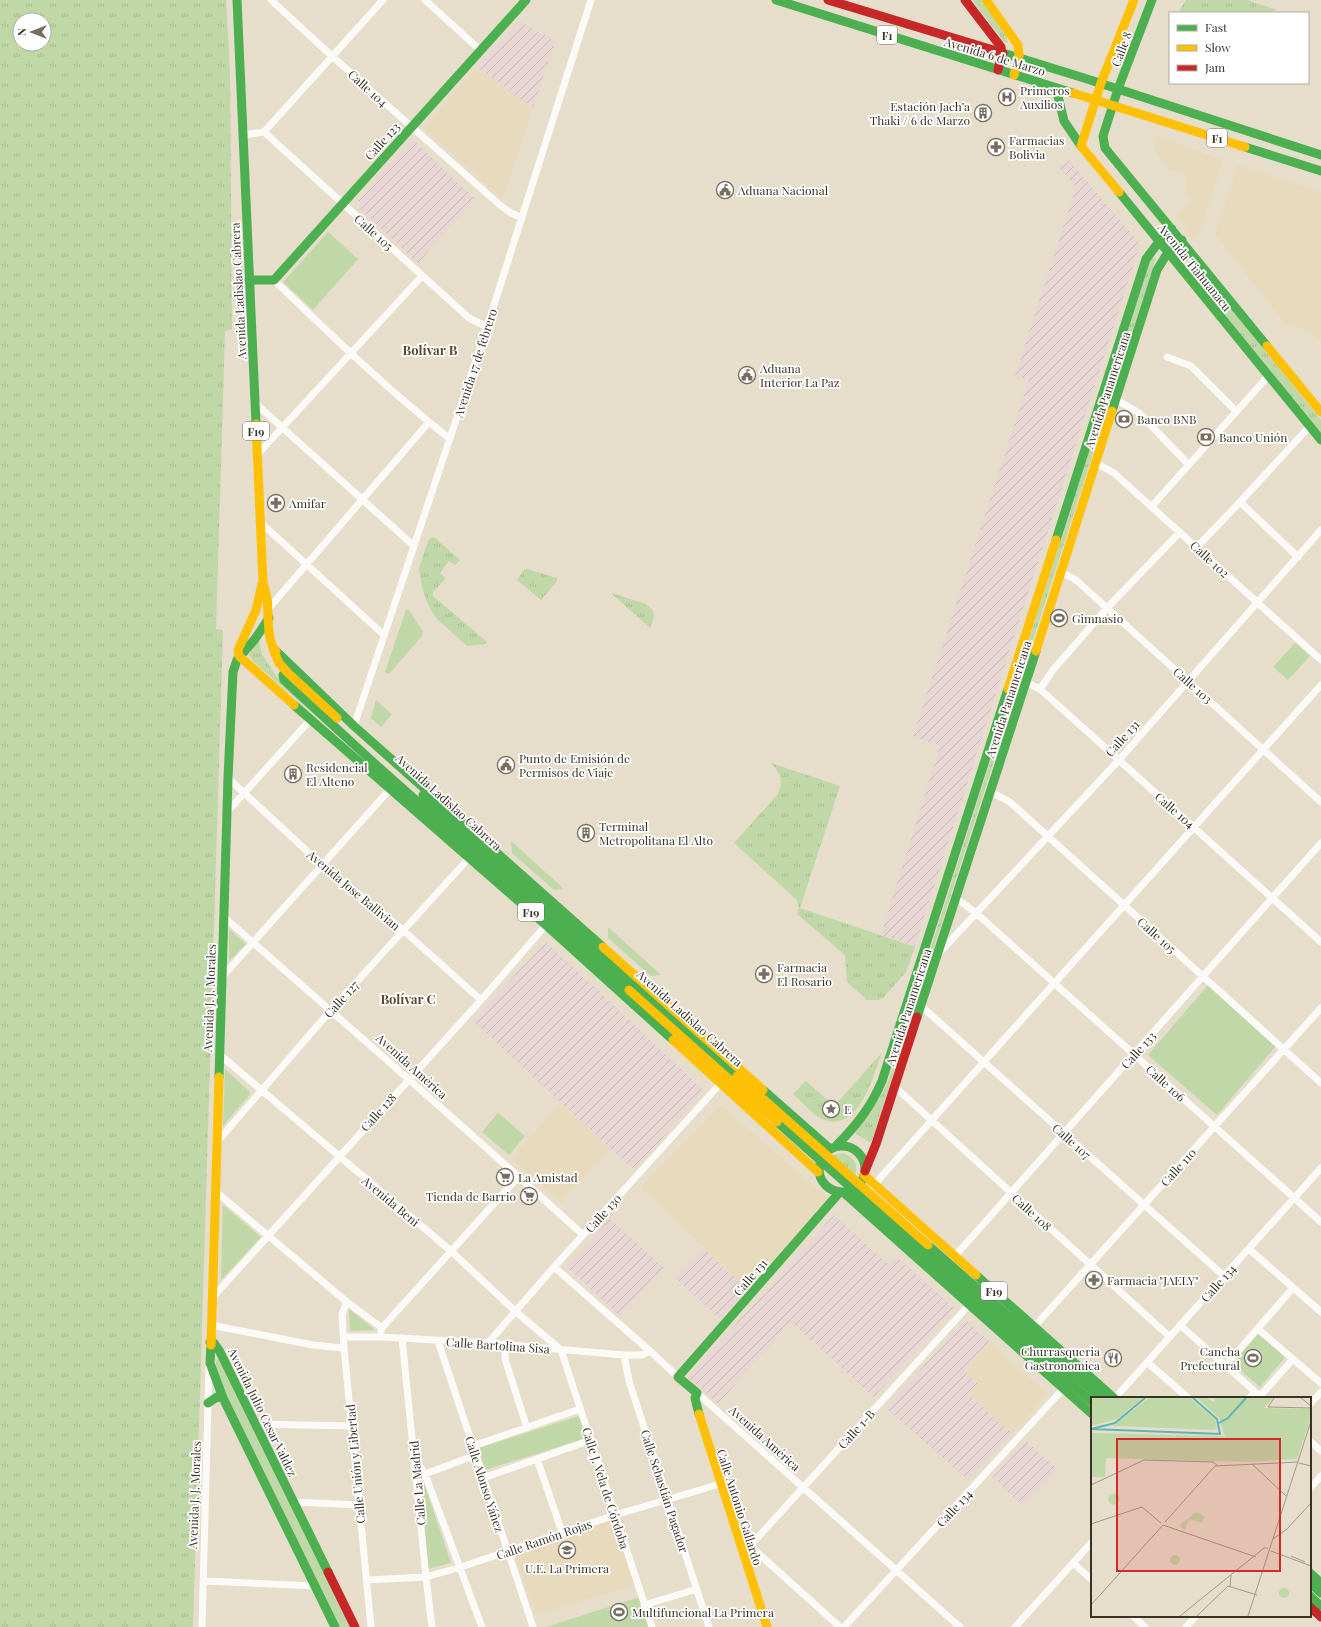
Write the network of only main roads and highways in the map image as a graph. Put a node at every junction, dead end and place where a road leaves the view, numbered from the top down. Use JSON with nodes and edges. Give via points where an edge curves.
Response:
{"nodes":[{"id":1,"x":237,"y":0,"type":"edge"},
{"id":2,"x":526,"y":0,"type":"edge"},
{"id":3,"x":776,"y":0,"type":"edge"},
{"id":4,"x":828,"y":0,"type":"edge"},
{"id":5,"x":965,"y":0,"type":"edge"},
{"id":6,"x":986,"y":0,"type":"edge"},
{"id":7,"x":1134,"y":0,"type":"edge"},
{"id":8,"x":1152,"y":0,"type":"edge"},
{"id":9,"x":1002,"y":53,"type":"junction"},
{"id":10,"x":1018,"y":58,"type":"junction"},
{"id":11,"x":998,"y":70,"type":"junction"},
{"id":12,"x":1014,"y":75,"type":"junction"},
{"id":13,"x":1101,"y":83,"type":"junction"},
{"id":14,"x":1056,"y":88,"type":"junction"},
{"id":15,"x":1118,"y":89,"type":"junction"},
{"id":16,"x":1095,"y":100,"type":"junction"},
{"id":17,"x":1112,"y":106,"type":"junction"},
{"id":18,"x":1081,"y":146,"type":"junction"},
{"id":19,"x":1321,"y":155,"type":"edge"},
{"id":20,"x":1321,"y":171,"type":"edge"},
{"id":21,"x":1172,"y":229,"type":"junction"},
{"id":22,"x":1182,"y":240,"type":"junction"},
{"id":23,"x":1159,"y":241,"type":"junction"},
{"id":24,"x":1169,"y":252,"type":"junction"},
{"id":25,"x":249,"y":280,"type":"junction"},
{"id":26,"x":1321,"y":412,"type":"edge"},
{"id":27,"x":1321,"y":440,"type":"edge"},
{"id":28,"x":263,"y":582,"type":"junction"},
{"id":29,"x":269,"y":618,"type":"junction"},
{"id":30,"x":273,"y":649,"type":"junction"},
{"id":31,"x":239,"y":656,"type":"junction"},
{"id":32,"x":286,"y":676,"type":"junction"},
{"id":33,"x":353,"y":756,"type":"junction"},
{"id":34,"x":374,"y":763,"type":"junction"},
{"id":35,"x":382,"y":780,"type":"junction"},
{"id":36,"x":914,"y":982,"type":"junction"},
{"id":37,"x":927,"y":986,"type":"junction"},
{"id":38,"x":827,"y":1152,"type":"junction"},
{"id":39,"x":818,"y":1172,"type":"junction"},
{"id":40,"x":865,"y":1173,"type":"junction"},
{"id":41,"x":857,"y":1187,"type":"junction"},
{"id":42,"x":841,"y":1193,"type":"junction"},
{"id":43,"x":865,"y":1194,"type":"junction"},
{"id":44,"x":210,"y":1342,"type":"junction"},
{"id":45,"x":678,"y":1378,"type":"joint"},
{"id":46,"x":696,"y":1394,"type":"joint"},
{"id":47,"x":1100,"y":1397,"type":"edge"},
{"id":48,"x":1113,"y":1397,"type":"edge"},
{"id":49,"x":223,"y":1398,"type":"junction"},
{"id":50,"x":1091,"y":1401,"type":"edge"},
{"id":51,"x":208,"y":1403,"type":"road end"},
{"id":52,"x":1091,"y":1413,"type":"edge"},
{"id":53,"x":1311,"y":1574,"type":"edge"},
{"id":54,"x":1321,"y":1583,"type":"edge"},
{"id":55,"x":1311,"y":1584,"type":"edge"},
{"id":56,"x":1321,"y":1593,"type":"edge"},
{"id":57,"x":1311,"y":1597,"type":"edge"},
{"id":58,"x":1321,"y":1606,"type":"edge"},
{"id":59,"x":1311,"y":1608,"type":"edge"},
{"id":60,"x":1321,"y":1617,"type":"edge"},
{"id":61,"x":335,"y":1627,"type":"edge"},
{"id":62,"x":355,"y":1627,"type":"edge"},
{"id":63,"x":767,"y":1627,"type":"edge"}],
"edges":[{"from":1,"to":25,"type":"main road","name":"Avenida Ladislao Cabrera","number":"F19"},
{"from":2,"to":25,"type":"main road","name":"Calle 123","via":[[274,280]]},
{"from":3,"to":11,"type":"main road","name":"Avenida 6 de Marzo","number":"F1"},
{"from":4,"to":9,"type":"main road","name":"Avenida 6 de Marzo","number":"F1"},
{"from":5,"to":9,"type":"main road","via":[[999,43]]},
{"from":6,"to":10,"type":"main road","via":[[1018,45]]},
{"from":7,"to":13,"type":"main road","name":"Calle 8"},
{"from":8,"to":15,"type":"main road","name":"Calle 8"},
{"from":9,"to":10,"type":"main road","name":"Avenida 6 de Marzo","number":"F1"},
{"from":9,"to":11,"type":"main road"},
{"from":10,"to":12,"type":"main road"},
{"from":10,"to":13,"type":"main road","name":"Avenida 6 de Marzo","number":"F1"},
{"from":11,"to":12,"type":"main road","name":"Avenida 6 de Marzo","number":"F1"},
{"from":12,"to":14,"type":"main road","name":"Avenida 6 de Marzo","number":"F1"},
{"from":13,"to":15,"type":"main road","name":"Avenida 6 de Marzo","number":"F1"},
{"from":13,"to":16,"type":"main road","name":"Calle 8"},
{"from":14,"to":16,"type":"main road","name":"Avenida 6 de Marzo","number":"F1"},
{"from":14,"to":18,"type":"main road","name":"Avenida Tiahuanacu","via":[[1064,121]]},
{"from":15,"to":17,"type":"main road","name":"Calle 8"},
{"from":15,"to":19,"type":"main road","name":"Avenida 6 de Marzo","number":"F1"},
{"from":16,"to":17,"type":"main road","name":"Avenida 6 de Marzo","number":"F1"},
{"from":16,"to":18,"type":"main road"},
{"from":17,"to":20,"type":"main road","name":"Avenida 6 de Marzo","number":"F1"},
{"from":17,"to":21,"type":"main road","name":"Avenida Tiahuanacu","via":[[1103,136],[1105,148]]},
{"from":18,"to":23,"type":"main road","name":"Avenida Tiahuanacu"},
{"from":21,"to":22,"type":"main road","name":"Avenida Tiahuanacu"},
{"from":21,"to":23,"type":"main road","name":"Avenida Panamericana"},
{"from":22,"to":24,"type":"main road","name":"Avenida Panamericana"},
{"from":22,"to":26,"type":"main road","name":"Avenida Tiahuanacu"},
{"from":23,"to":24,"type":"main road","name":"Avenida Tiahuanacu"},
{"from":23,"to":36,"type":"main road","name":"Avenida Panamericana","via":[[1146,259]]},
{"from":24,"to":27,"type":"main road","name":"Avenida Tiahuanacu"},
{"from":24,"to":37,"type":"main road","name":"Avenida Panamericana","via":[[1158,270]]},
{"from":25,"to":28,"type":"main road","name":"Avenida Ladislao Cabrera","number":"F19"},
{"from":28,"to":29,"type":"main road","name":"Avenida Ladislao Cabrera","number":"F19"},
{"from":28,"to":31,"type":"main road","name":"Avenida Ladislao Cabrera","number":"F19","via":[[256,610],[238,650]]},
{"from":29,"to":30,"type":"main road","name":"Avenida Ladislao Cabrera","number":"F19"},
{"from":29,"to":31,"type":"main road"},
{"from":30,"to":32,"type":"main road","name":"Avenida Ladislao Cabrera","number":"F19"},
{"from":30,"to":38,"type":"main road","name":"Avenida Ladislao Cabrera","number":"F19","via":[[354,726]]},
{"from":31,"to":33,"type":"main road","number":"F19"},
{"from":31,"to":44,"type":"main road","name":"Avenida J. J. Morales","via":[[233,672],[228,778]]},
{"from":32,"to":34,"type":"main road","name":"Avenida Ladislao Cabrera","number":"F19"},
{"from":32,"to":38,"type":"main road","name":"Avenida Ladislao Cabrera","number":"F19"},
{"from":33,"to":34,"type":"main road"},
{"from":33,"to":35,"type":"main road","number":"F19"},
{"from":34,"to":35,"type":"main road"},
{"from":34,"to":38,"type":"main road","name":"Avenida Ladislao Cabrera","number":"F19"},
{"from":35,"to":39,"type":"main road","number":"F19"},
{"from":36,"to":37,"type":"main road"},
{"from":36,"to":38,"type":"main road","name":"Avenida Panamericana","via":[[877,1095],[867,1112]]},
{"from":37,"to":40,"type":"main road","name":"Avenida Panamericana"},
{"from":38,"to":39,"type":"main road"},
{"from":38,"to":40,"type":"main road","number":"F19","via":[[846,1146],[858,1153],[864,1161]]},
{"from":38,"to":41,"type":"main road","name":"Avenida Ladislao Cabrera","number":"F19"},
{"from":39,"to":42,"type":"main road","number":"F19","via":[[823,1184]]},
{"from":40,"to":41,"type":"main road","name":"Avenida Panamericana"},
{"from":40,"to":43,"type":"main road","name":"Avenida Ladislao Cabrera","number":"F19"},
{"from":41,"to":42,"type":"main road"},
{"from":41,"to":43,"type":"main road","name":"Avenida Ladislao Cabrera","number":"F19"},
{"from":42,"to":43,"type":"main road","name":"Avenida Ladislao Cabrera","number":"F19"},
{"from":42,"to":45,"type":"main road","name":"Calle 131"},
{"from":43,"to":47,"type":"main road","name":"Avenida Ladislao Cabrera","number":"F19"},
{"from":43,"to":48,"type":"main road","name":"Avenida Ladislao Cabrera","number":"F19","via":[[955,1256]]},
{"from":43,"to":50,"type":"main road","name":"Avenida Ladislao Cabrera","number":"F19"},
{"from":43,"to":52,"type":"main road","name":"Avenida Ladislao Cabrera","number":"F19","via":[[969,1305]]},
{"from":44,"to":49,"type":"main road","name":"Avenida Julio Cesar Valdez","via":[[210,1363]]},
{"from":44,"to":62,"type":"main road","name":"Avenida Julio Cesar Valdez","via":[[217,1345]]},
{"from":45,"to":46,"type":"main road","name":"Avenida América"},
{"from":46,"to":63,"type":"main road","name":"Calle Antonio Gallardo","via":[[696,1406],[720,1484],[746,1548]]},
{"from":49,"to":51,"type":"main road","via":[[217,1397]]},
{"from":49,"to":61,"type":"main road","name":"Avenida Julio Cesar Valdez"},
{"from":53,"to":54,"type":"main road"},
{"from":55,"to":56,"type":"main road"},
{"from":57,"to":58,"type":"main road"},
{"from":59,"to":60,"type":"main road"}]}
